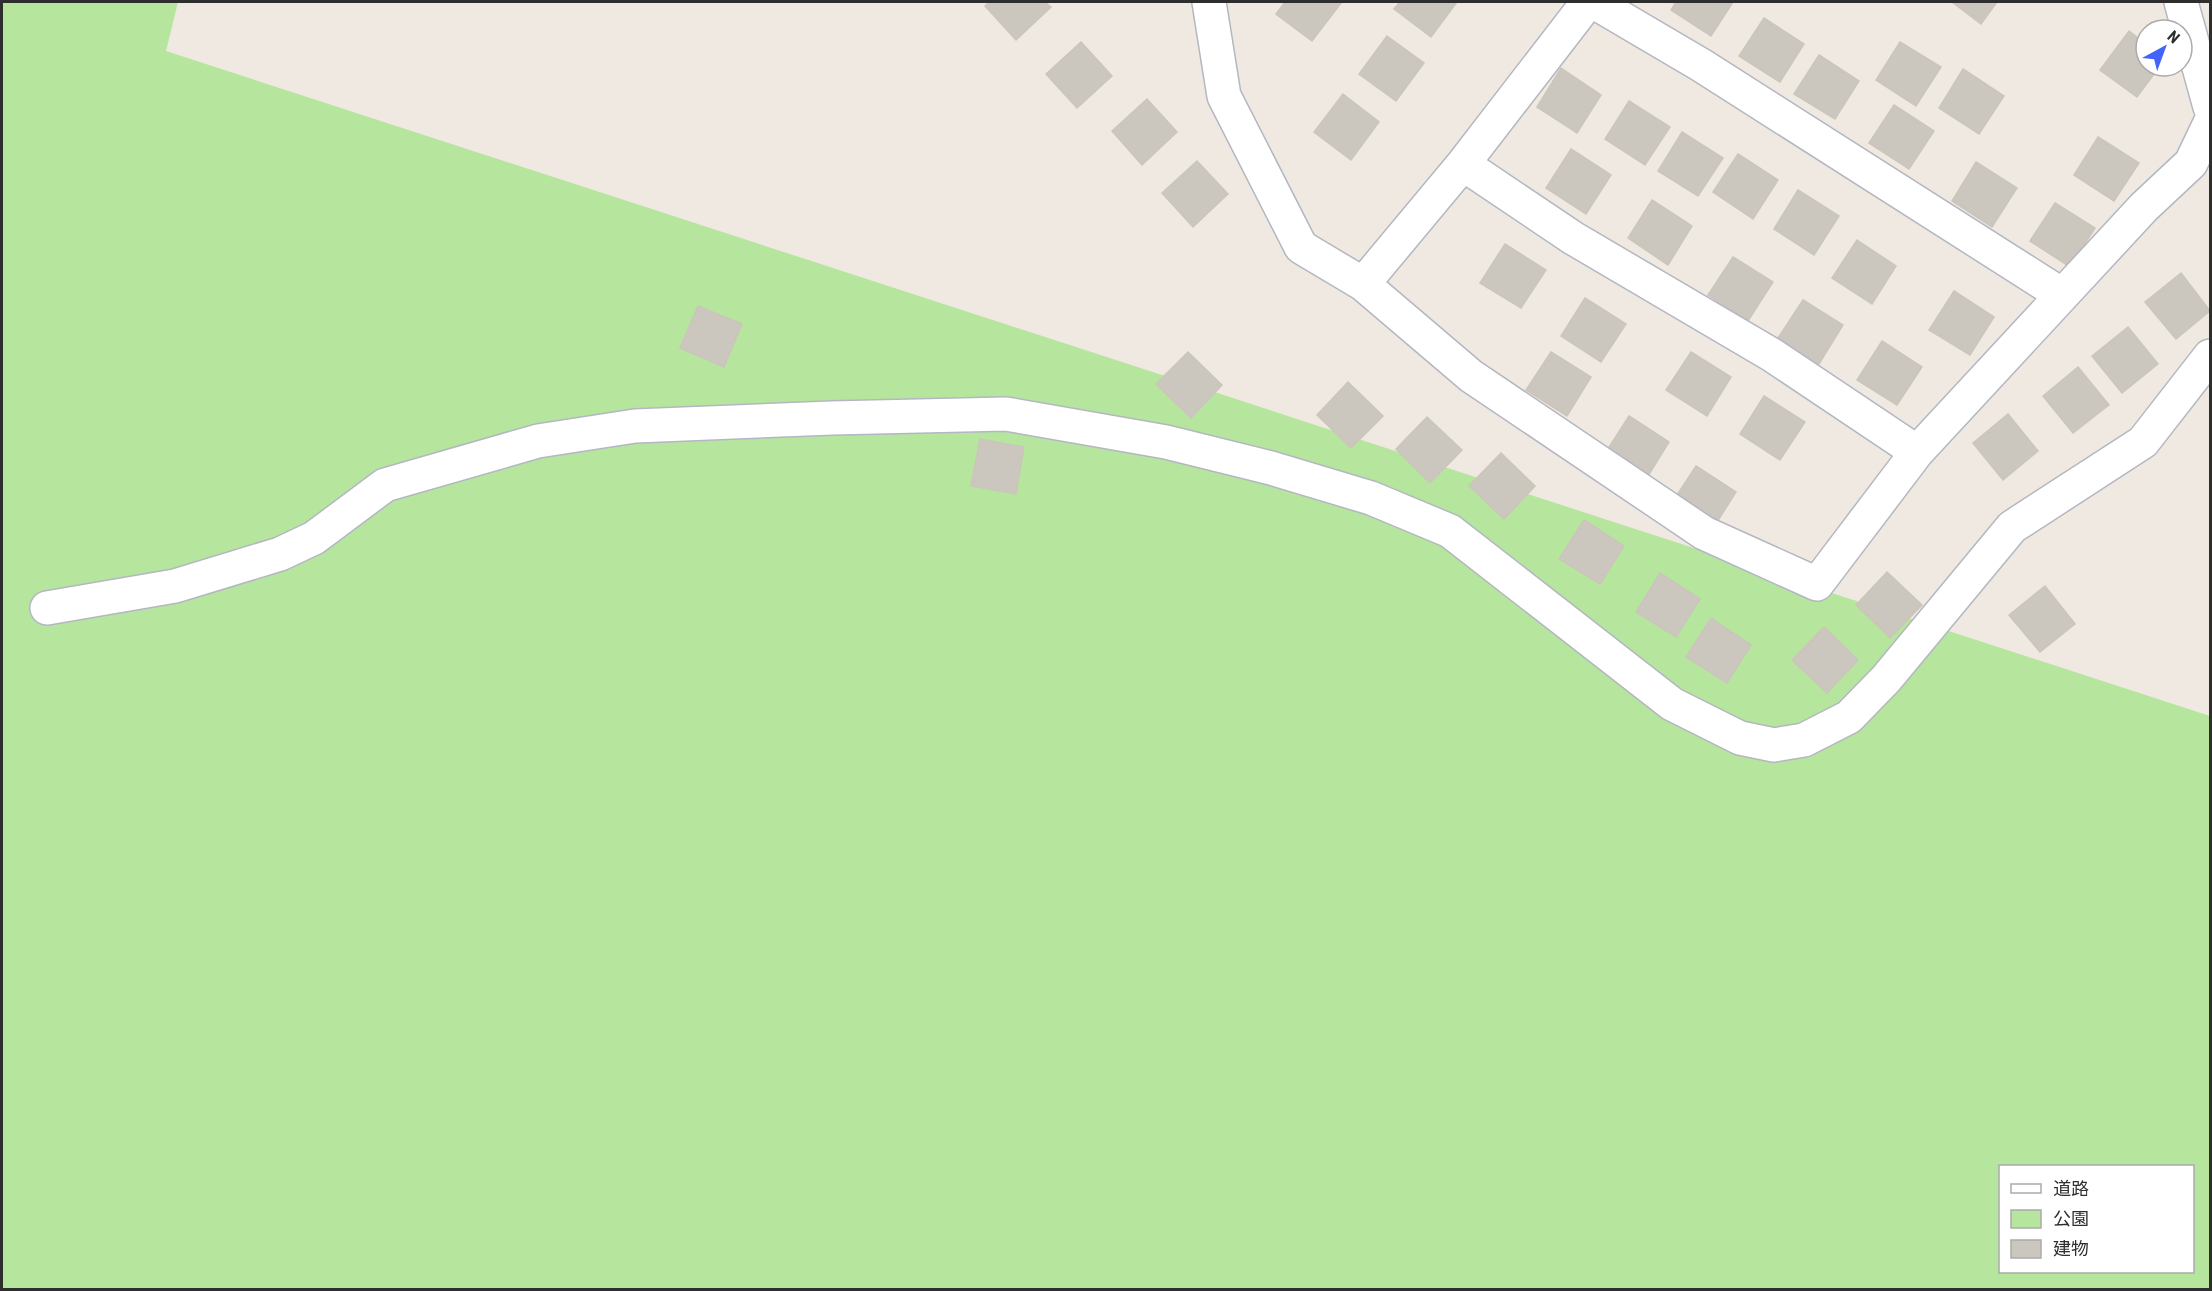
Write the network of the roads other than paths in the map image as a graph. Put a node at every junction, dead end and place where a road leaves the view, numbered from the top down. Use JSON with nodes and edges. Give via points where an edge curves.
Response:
{"nodes":[{"id":1,"x":1209,"y":2,"type":"edge"},
{"id":2,"x":1588,"y":2,"type":"edge"},
{"id":3,"x":1594,"y":2,"type":"edge"},
{"id":4,"x":2181,"y":2,"type":"edge"},
{"id":5,"x":2197,"y":2,"type":"edge"},
{"id":6,"x":2211,"y":19,"type":"edge"},
{"id":7,"x":2211,"y":107,"type":"edge"},
{"id":8,"x":2211,"y":123,"type":"edge"},
{"id":9,"x":1463,"y":164,"type":"junction"},
{"id":10,"x":1363,"y":284,"type":"junction"},
{"id":11,"x":2061,"y":295,"type":"junction"},
{"id":12,"x":2211,"y":356,"type":"edge"},
{"id":13,"x":1917,"y":452,"type":"junction"},
{"id":14,"x":47,"y":608,"type":"dead end"}],
"edges":[{"from":1,"to":10,"type":"street","via":[[1224,96],[1302,247]]},
{"from":2,"to":9,"type":"street"},
{"from":3,"to":11,"type":"street","via":[[1701,65]]},
{"from":4,"to":7,"type":"street"},
{"from":5,"to":6,"type":"street"},
{"from":8,"to":11,"type":"street","via":[[2191,163]]},
{"from":9,"to":10,"type":"street"},
{"from":9,"to":13,"type":"street","via":[[1573,238],[1772,354]]},
{"from":10,"to":13,"type":"street","via":[[1471,376],[1704,533],[1817,584]]},
{"from":11,"to":13,"type":"street"},
{"from":12,"to":14,"type":"street","via":[[2143,442],[2012,527],[1886,679],[1848,717],[1804,740],[1773,745],[1740,738],[1672,704],[1450,531],[1371,498],[1271,468],[1166,442],[1006,414],[635,426],[538,441],[384,485],[314,538],[280,554],[175,586]]}]}
